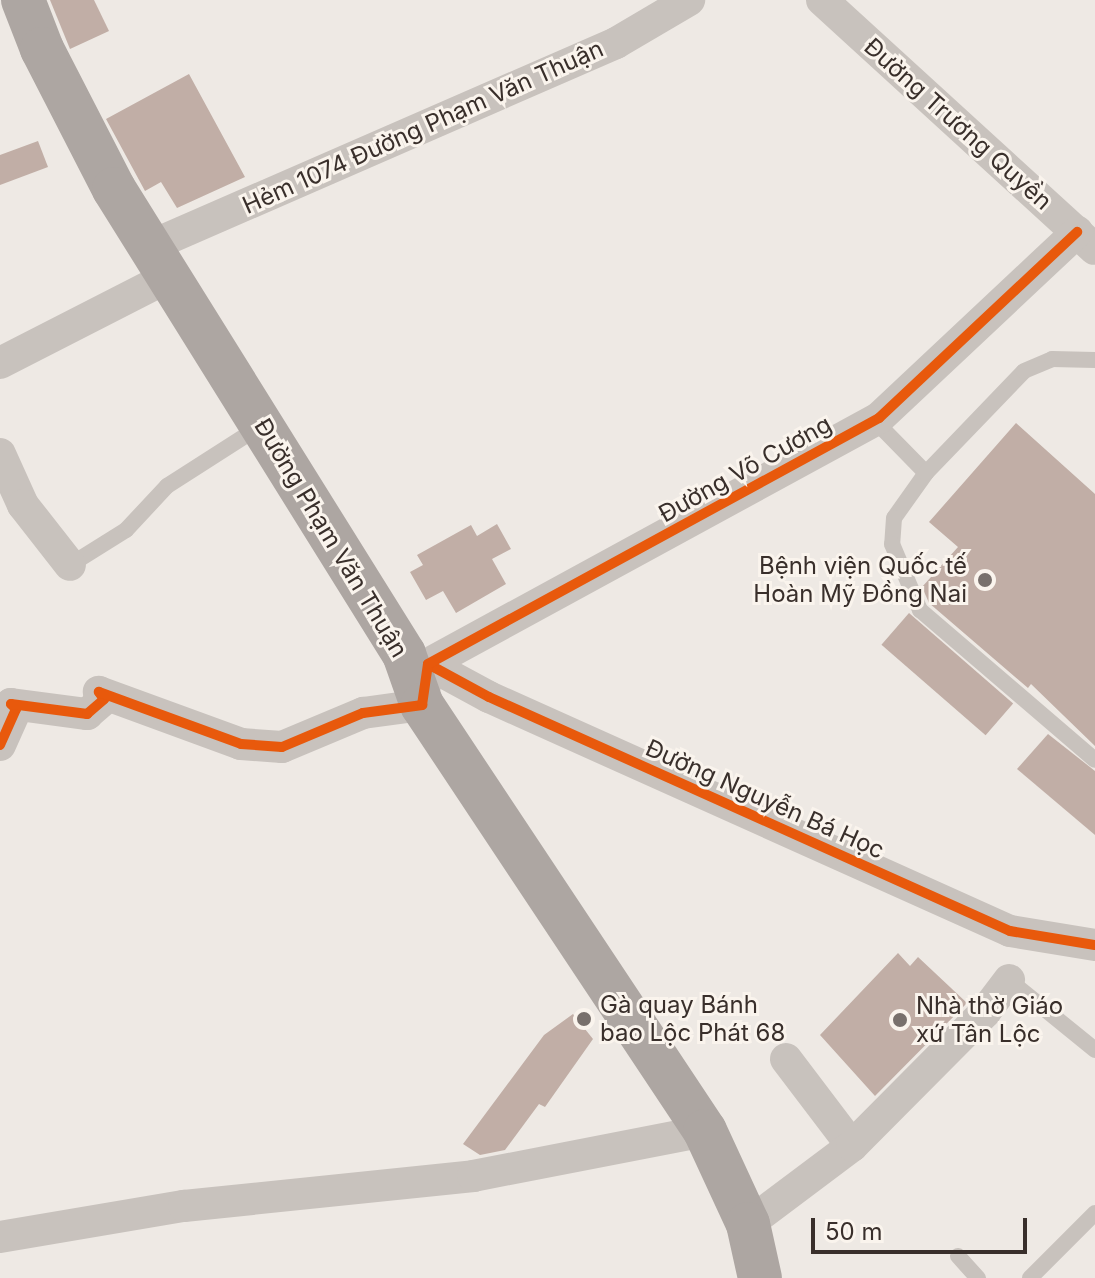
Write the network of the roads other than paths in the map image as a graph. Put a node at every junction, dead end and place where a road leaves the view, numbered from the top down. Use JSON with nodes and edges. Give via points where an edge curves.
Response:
{"nodes":[{"id":1,"x":23,"y":0,"type":"edge"},
{"id":2,"x":689,"y":0,"type":"edge"},
{"id":3,"x":822,"y":0,"type":"edge"},
{"id":4,"x":1086,"y":240,"type":"edge"},
{"id":5,"x":162,"y":261,"type":"junction"},
{"id":6,"x":1095,"y":360,"type":"edge"},
{"id":7,"x":0,"y":363,"type":"edge"},
{"id":8,"x":875,"y":421,"type":"junction"},
{"id":9,"x":262,"y":425,"type":"junction"},
{"id":10,"x":0,"y":454,"type":"edge"},
{"id":11,"x":926,"y":473,"type":"junction"},
{"id":12,"x":70,"y":565,"type":"joint"},
{"id":13,"x":425,"y":684,"type":"junction"},
{"id":14,"x":0,"y":745,"type":"edge"},
{"id":15,"x":1095,"y":760,"type":"edge"},
{"id":16,"x":1033,"y":937,"type":"junction"},
{"id":17,"x":1095,"y":945,"type":"edge"},
{"id":18,"x":1012,"y":975,"type":"junction"},
{"id":19,"x":1095,"y":1050,"type":"edge"},
{"id":20,"x":786,"y":1059,"type":"dead end"},
{"id":21,"x":705,"y":1131,"type":"junction"},
{"id":22,"x":852,"y":1146,"type":"junction"},
{"id":23,"x":1095,"y":1213,"type":"edge"},
{"id":24,"x":748,"y":1224,"type":"junction"},
{"id":25,"x":0,"y":1237,"type":"edge"},
{"id":26,"x":958,"y":1256,"type":"dead end"},
{"id":27,"x":760,"y":1278,"type":"edge"},
{"id":28,"x":978,"y":1278,"type":"edge"},
{"id":29,"x":1030,"y":1278,"type":"edge"}],
"edges":[{"from":1,"to":5,"type":"main road","name":"Đường Phạm Văn Thuận","via":[[42,49],[114,189]]},
{"from":2,"to":5,"type":"street","name":"Hẻm 1074 Đường Phạm Văn Thuận","via":[[616,43]]},
{"from":3,"to":4,"type":"street","name":"Đường Trương Quyền"},
{"from":4,"to":8,"type":"street","name":"Đường Võ Cương"},
{"from":5,"to":7,"type":"street","name":"Hẻm 1074 Đường Phạm Văn Thuận"},
{"from":5,"to":9,"type":"main road","name":"Đường Phạm Văn Thuận"},
{"from":6,"to":11,"type":"lane","via":[[1052,359],[1024,371]]},
{"from":8,"to":11,"type":"lane"},
{"from":8,"to":13,"type":"street","name":"Đường Võ Cương"},
{"from":9,"to":12,"type":"lane","via":[[167,486],[126,530]]},
{"from":9,"to":13,"type":"main road","name":"Đường Phạm Văn Thuận"},
{"from":10,"to":12,"type":"street","via":[[23,505]]},
{"from":11,"to":15,"type":"lane","via":[[894,518],[892,544],[920,610]]},
{"from":13,"to":14,"type":"street","via":[[282,747],[241,744],[99,692],[104,699],[87,714],[11,704],[16,709]]},
{"from":13,"to":16,"type":"street","name":"Đường Nguyễn Bá Học","via":[[489,697],[961,911]]},
{"from":13,"to":21,"type":"main road","name":"Đường Phạm Văn Thuận"},
{"from":16,"to":17,"type":"street","name":"Đường Nguyễn Bá Học"},
{"from":16,"to":18,"type":"street"},
{"from":18,"to":19,"type":"lane"},
{"from":18,"to":22,"type":"street","via":[[985,1012]]},
{"from":20,"to":22,"type":"street"},
{"from":21,"to":24,"type":"main road","name":"Đường Phạm Văn Thuận"},
{"from":21,"to":25,"type":"street","via":[[473,1176],[184,1206]]},
{"from":22,"to":24,"type":"street"},
{"from":23,"to":29,"type":"lane"},
{"from":24,"to":27,"type":"main road","name":"Đường Phạm Văn Thuận"},
{"from":26,"to":28,"type":"lane"}]}
